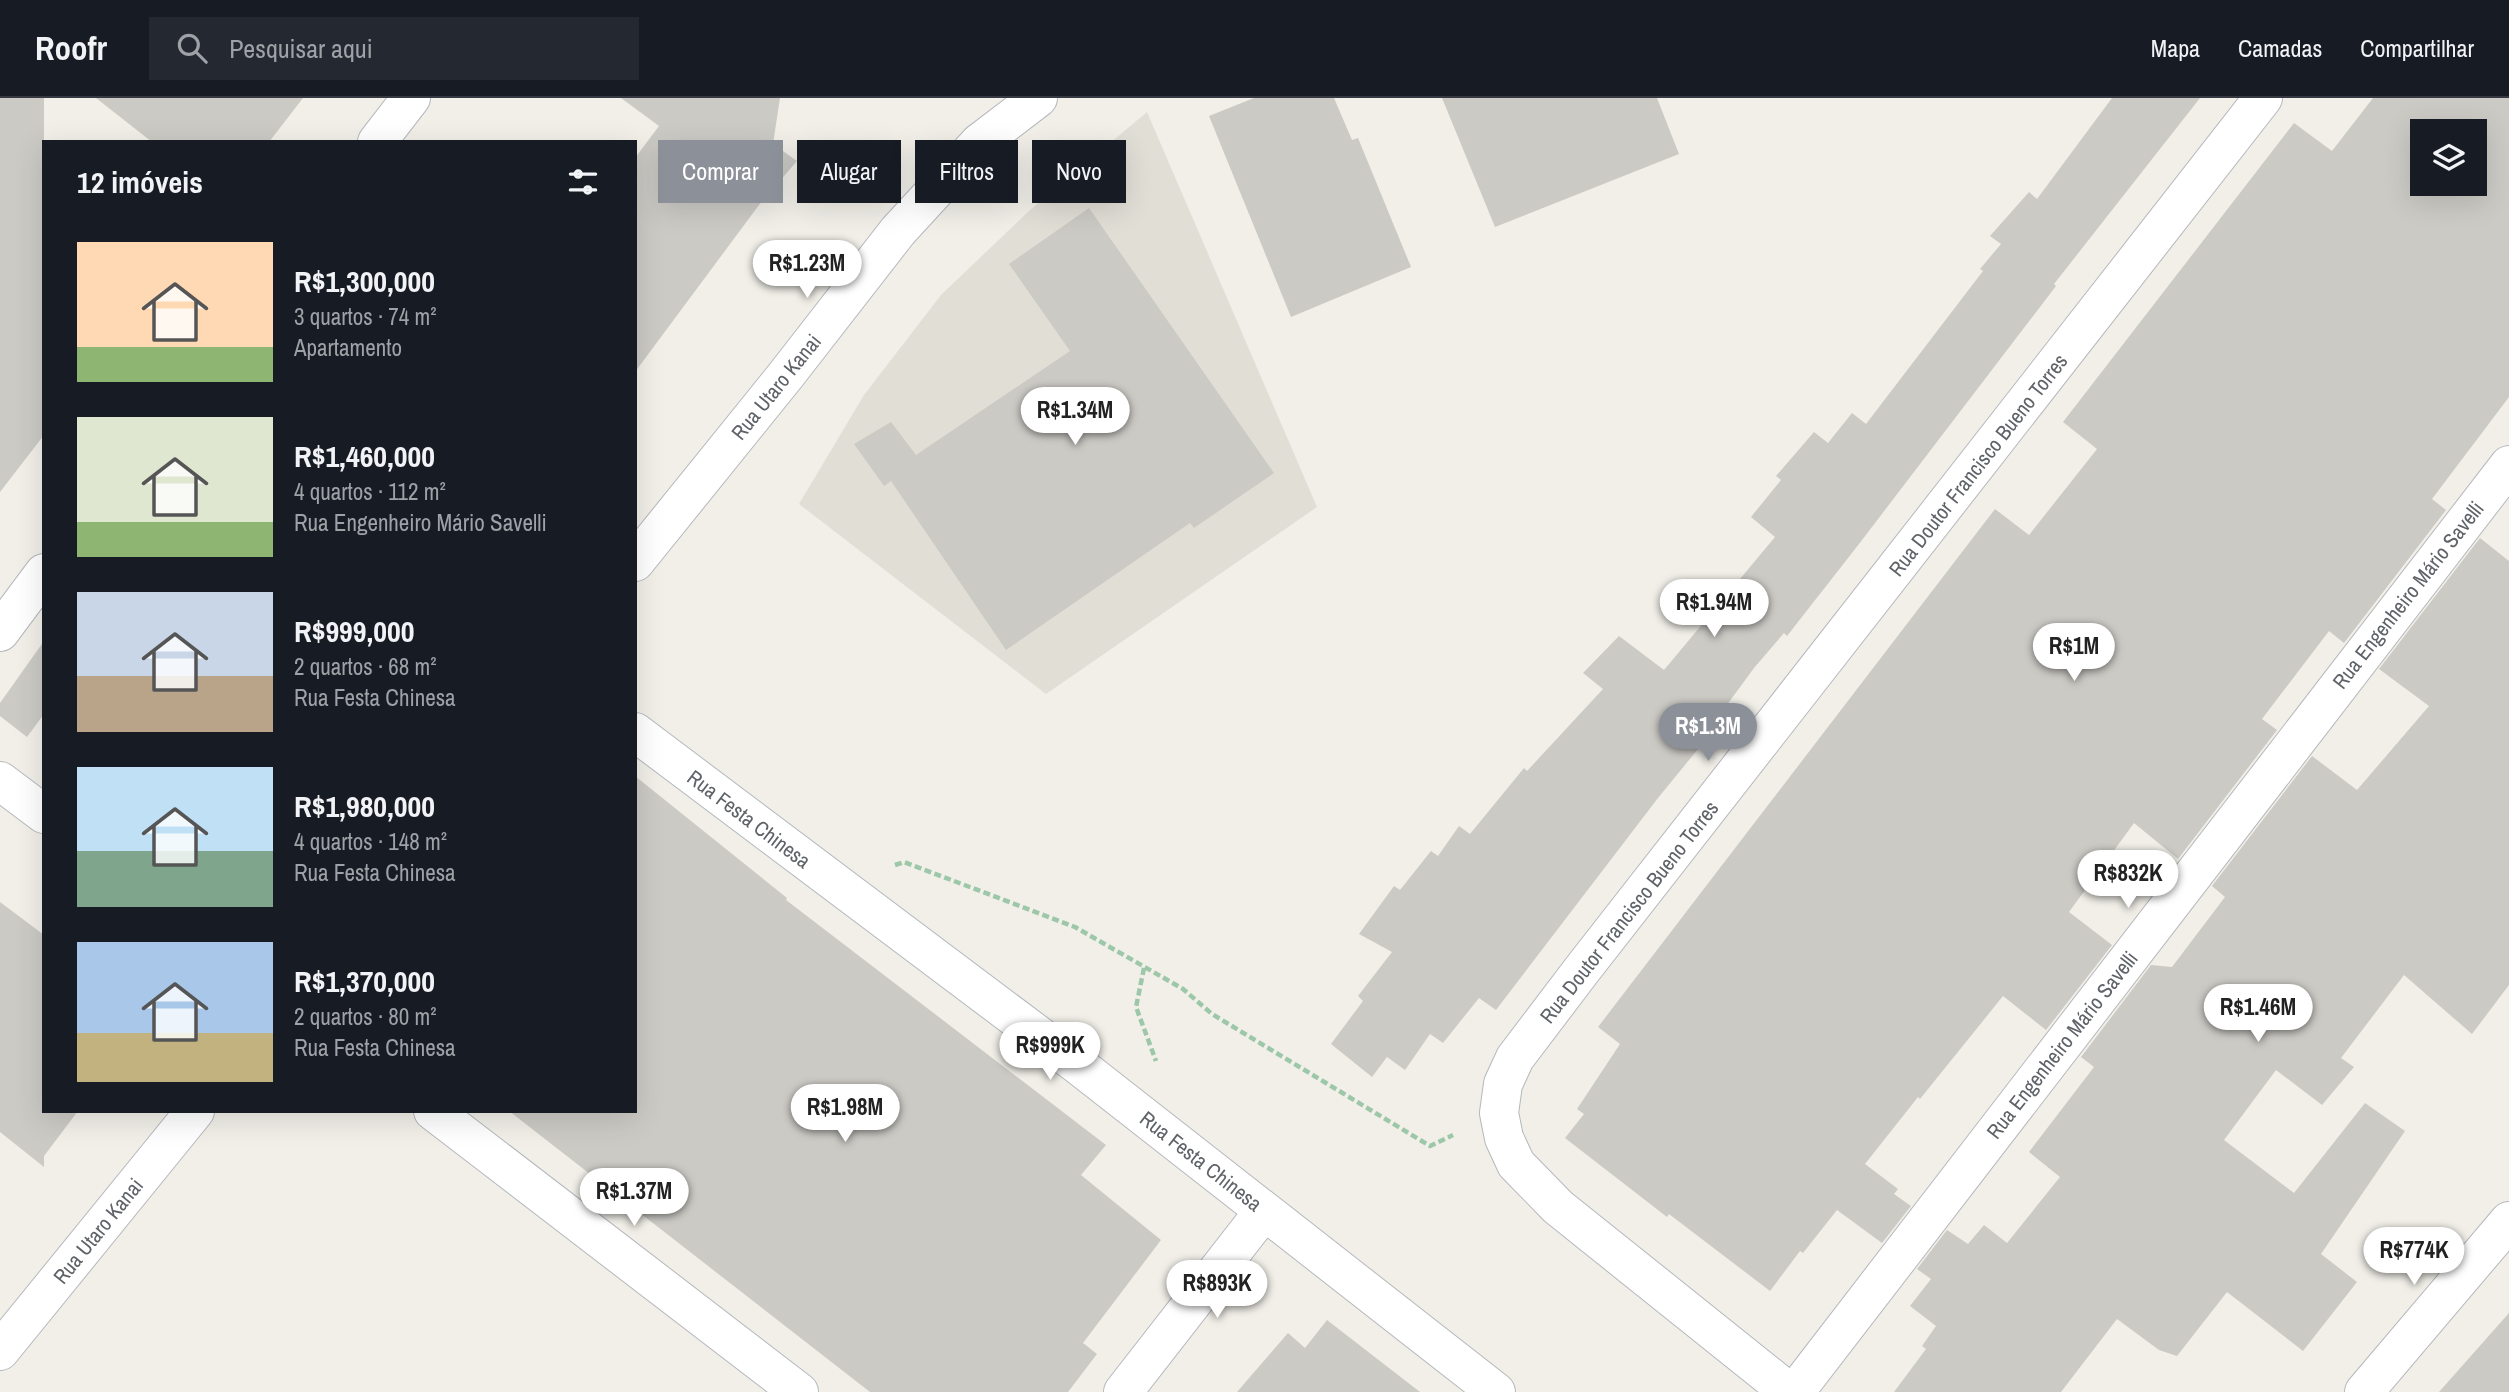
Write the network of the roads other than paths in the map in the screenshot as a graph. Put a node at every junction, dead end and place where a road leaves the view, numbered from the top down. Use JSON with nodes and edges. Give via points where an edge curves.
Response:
{"nodes":[{"id":1,"x":411,"y":98,"type":"edge"},
{"id":2,"x":1038,"y":98,"type":"edge"},
{"id":3,"x":2263,"y":98,"type":"edge"},
{"id":4,"x":379,"y":140,"type":"edge"},
{"id":5,"x":2509,"y":465,"type":"edge"},
{"id":6,"x":637,"y":560,"type":"edge"},
{"id":7,"x":42,"y":576,"type":"edge"},
{"id":8,"x":0,"y":632,"type":"edge"},
{"id":9,"x":637,"y":734,"type":"edge"},
{"id":10,"x":0,"y":780,"type":"edge"},
{"id":11,"x":42,"y":812,"type":"edge"},
{"id":12,"x":193,"y":1113,"type":"edge"},
{"id":13,"x":436,"y":1113,"type":"edge"},
{"id":14,"x":1264,"y":1211,"type":"junction"},
{"id":15,"x":2509,"y":1221,"type":"edge"},
{"id":16,"x":4,"y":1339,"type":"edge"},
{"id":17,"x":799,"y":1392,"type":"edge"},
{"id":18,"x":1124,"y":1392,"type":"edge"},
{"id":19,"x":1496,"y":1392,"type":"edge"},
{"id":20,"x":1789,"y":1392,"type":"edge"},
{"id":21,"x":1795,"y":1392,"type":"edge"},
{"id":22,"x":2364,"y":1392,"type":"edge"}],
"edges":[{"from":1,"to":4,"type":"street"},
{"from":2,"to":6,"type":"street","name":"Rua Utaro Kanai","via":[[979,143],[898,231]]},
{"from":3,"to":20,"type":"street","name":"Rua Doutor Francisco Bueno Torres","via":[[1523,1047],[1503,1084],[1499,1113],[1516,1164],[1558,1207]]},
{"from":5,"to":21,"type":"street","name":"Rua Engenheiro Mário Savelli"},
{"from":7,"to":8,"type":"street"},
{"from":9,"to":14,"type":"street","name":"Rua Festa Chinesa"},
{"from":10,"to":11,"type":"street"},
{"from":12,"to":16,"type":"street","name":"Rua Utaro Kanai"},
{"from":13,"to":17,"type":"street"},
{"from":14,"to":18,"type":"street"},
{"from":14,"to":19,"type":"street","name":"Rua Festa Chinesa"},
{"from":15,"to":22,"type":"street"}]}
